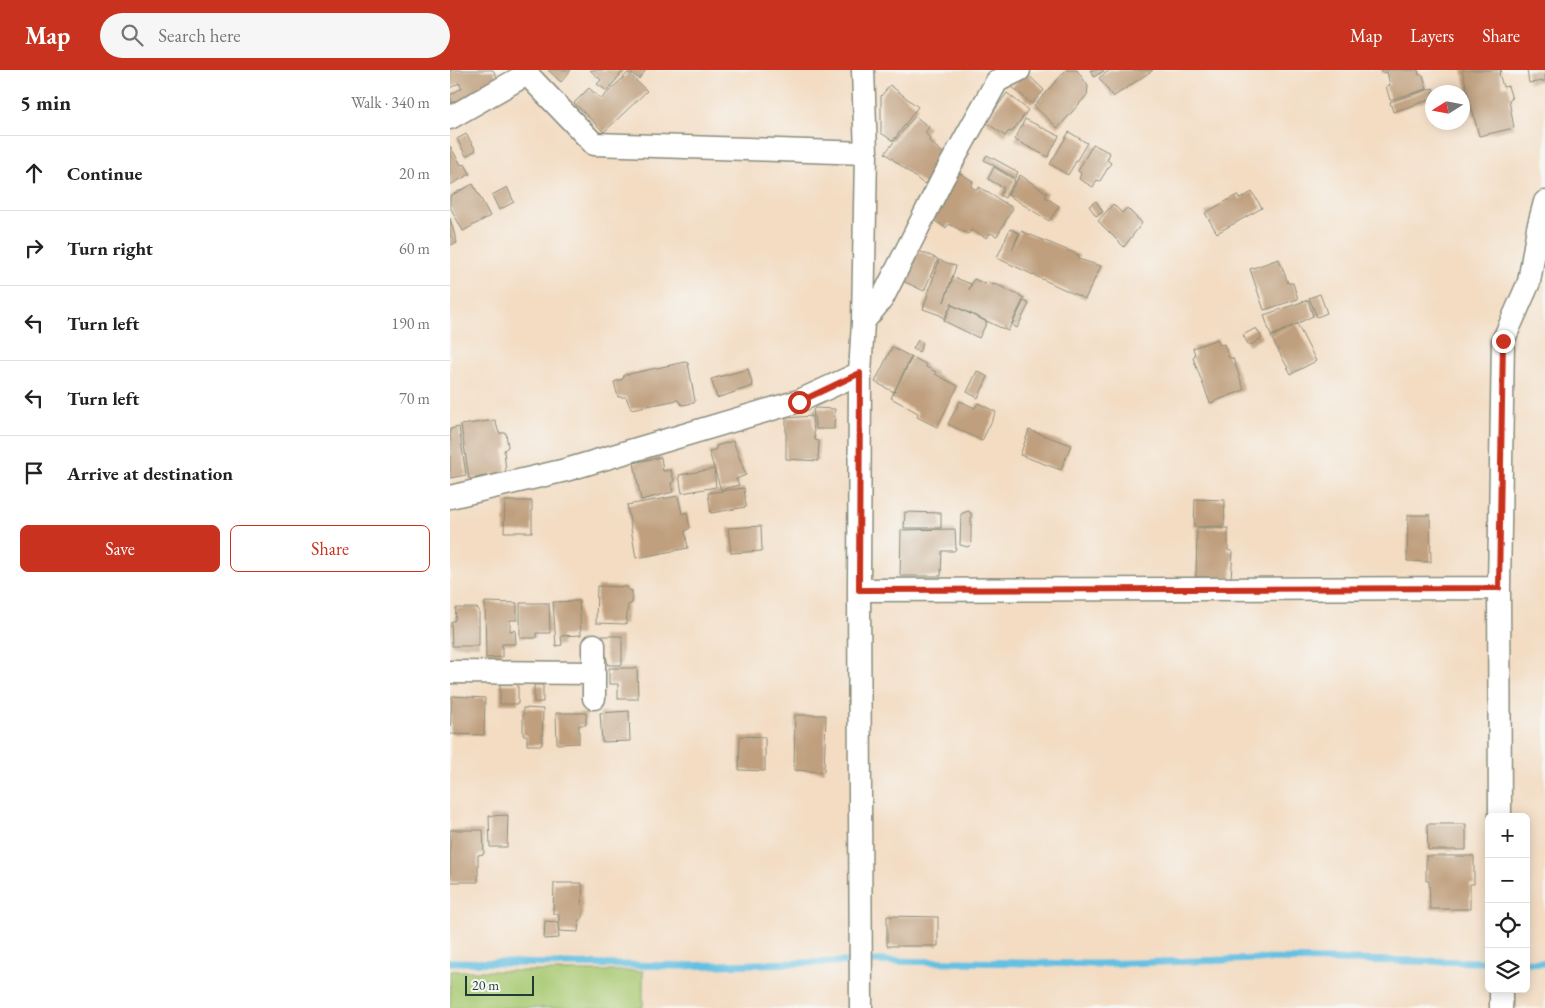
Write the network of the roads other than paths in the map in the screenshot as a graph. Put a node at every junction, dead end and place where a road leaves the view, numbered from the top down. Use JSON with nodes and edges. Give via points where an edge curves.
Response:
{"nodes":[{"id":1,"x":863,"y":70,"type":"edge"},
{"id":2,"x":1019,"y":70,"type":"edge"},
{"id":3,"x":990,"y":76,"type":"edge"},
{"id":4,"x":450,"y":118,"type":"edge"},
{"id":5,"x":866,"y":153,"type":"junction"},
{"id":6,"x":1545,"y":202,"type":"edge"},
{"id":7,"x":863,"y":322,"type":"junction"},
{"id":8,"x":860,"y":373,"type":"junction"},
{"id":9,"x":450,"y":497,"type":"edge"},
{"id":10,"x":1499,"y":588,"type":"junction"},
{"id":11,"x":859,"y":590,"type":"junction"},
{"id":12,"x":594,"y":645,"type":"dead end"},
{"id":13,"x":450,"y":672,"type":"edge"},
{"id":14,"x":594,"y":673,"type":"junction"},
{"id":15,"x":594,"y":698,"type":"dead end"},
{"id":16,"x":1500,"y":813,"type":"edge"},
{"id":17,"x":1501,"y":993,"type":"edge"},
{"id":18,"x":861,"y":1008,"type":"edge"},
{"id":19,"x":1501,"y":1008,"type":"edge"}],
"edges":[{"from":1,"to":5,"type":"street"},
{"from":2,"to":3,"type":"street"},
{"from":3,"to":7,"type":"street","via":[[882,299]]},
{"from":4,"to":5,"type":"street","via":[[527,74],[594,144]]},
{"from":5,"to":7,"type":"street"},
{"from":6,"to":10,"type":"street","via":[[1529,282],[1503,341]]},
{"from":7,"to":8,"type":"street"},
{"from":8,"to":9,"type":"street","via":[[799,402],[566,470]]},
{"from":8,"to":11,"type":"street"},
{"from":10,"to":11,"type":"street"},
{"from":10,"to":16,"type":"street"},
{"from":11,"to":18,"type":"street"},
{"from":12,"to":14,"type":"street"},
{"from":13,"to":14,"type":"street"},
{"from":14,"to":15,"type":"street"},
{"from":17,"to":19,"type":"street"}]}
